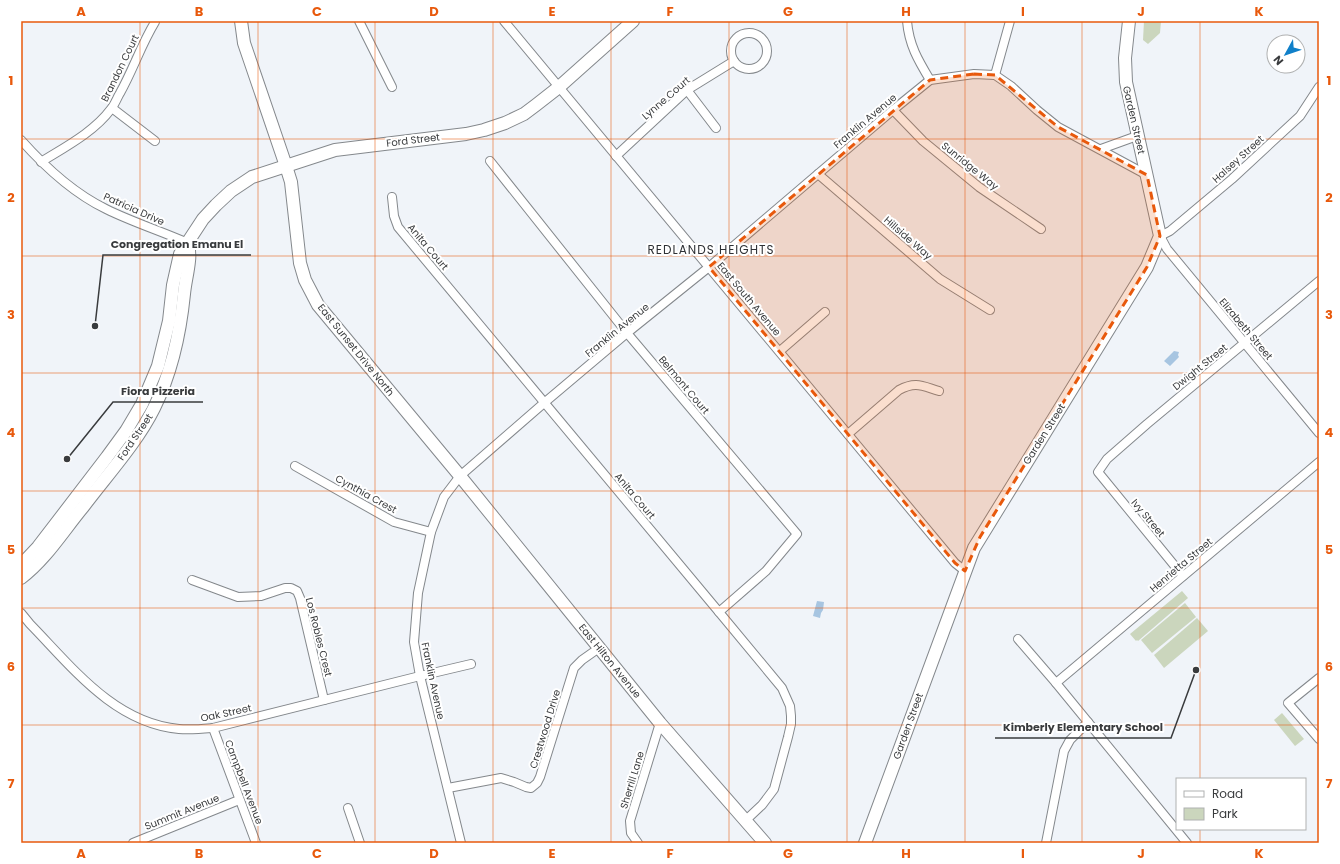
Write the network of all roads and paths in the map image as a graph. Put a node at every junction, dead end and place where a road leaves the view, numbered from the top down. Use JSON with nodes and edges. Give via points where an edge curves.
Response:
{"nodes":[{"id":1,"x":241,"y":21,"type":"edge"},
{"id":2,"x":358,"y":21,"type":"edge"},
{"id":3,"x":504,"y":21,"type":"edge"},
{"id":4,"x":633,"y":21,"type":"edge"},
{"id":5,"x":907,"y":21,"type":"edge"},
{"id":6,"x":1010,"y":21,"type":"edge"},
{"id":7,"x":1129,"y":21,"type":"edge"},
{"id":8,"x":155,"y":22,"type":"edge"},
{"id":9,"x":734,"y":61,"type":"junction"},
{"id":10,"x":995,"y":75,"type":"junction"},
{"id":11,"x":930,"y":80,"type":"junction"},
{"id":12,"x":392,"y":87,"type":"dead end"},
{"id":13,"x":558,"y":87,"type":"junction"},
{"id":14,"x":1319,"y":87,"type":"edge"},
{"id":15,"x":687,"y":90,"type":"junction"},
{"id":16,"x":112,"y":108,"type":"junction"},
{"id":17,"x":893,"y":110,"type":"junction"},
{"id":18,"x":716,"y":128,"type":"dead end"},
{"id":19,"x":1138,"y":136,"type":"junction"},
{"id":20,"x":21,"y":140,"type":"edge"},
{"id":21,"x":155,"y":141,"type":"dead end"},
{"id":22,"x":1101,"y":150,"type":"junction"},
{"id":23,"x":616,"y":156,"type":"junction"},
{"id":24,"x":490,"y":161,"type":"dead end"},
{"id":25,"x":41,"y":162,"type":"junction"},
{"id":26,"x":286,"y":166,"type":"junction"},
{"id":27,"x":818,"y":174,"type":"junction"},
{"id":28,"x":1147,"y":175,"type":"junction"},
{"id":29,"x":392,"y":197,"type":"dead end"},
{"id":30,"x":1041,"y":230,"type":"dead end"},
{"id":31,"x":1160,"y":236,"type":"junction"},
{"id":32,"x":188,"y":243,"type":"junction"},
{"id":33,"x":709,"y":268,"type":"junction"},
{"id":34,"x":1319,"y":281,"type":"edge"},
{"id":35,"x":990,"y":310,"type":"dead end"},
{"id":36,"x":825,"y":312,"type":"dead end"},
{"id":37,"x":628,"y":333,"type":"junction"},
{"id":38,"x":1245,"y":343,"type":"junction"},
{"id":39,"x":780,"y":351,"type":"junction"},
{"id":40,"x":939,"y":391,"type":"dead end"},
{"id":41,"x":544,"y":403,"type":"junction"},
{"id":42,"x":1319,"y":433,"type":"edge"},
{"id":43,"x":848,"y":434,"type":"junction"},
{"id":44,"x":107,"y":457,"type":"junction"},
{"id":45,"x":1319,"y":462,"type":"edge"},
{"id":46,"x":295,"y":466,"type":"dead end"},
{"id":47,"x":1098,"y":472,"type":"joint"},
{"id":48,"x":460,"y":476,"type":"junction"},
{"id":49,"x":92,"y":494,"type":"junction"},
{"id":50,"x":431,"y":532,"type":"junction"},
{"id":51,"x":21,"y":565,"type":"edge"},
{"id":52,"x":965,"y":571,"type":"junction"},
{"id":53,"x":1183,"y":576,"type":"junction"},
{"id":54,"x":21,"y":578,"type":"edge"},
{"id":55,"x":192,"y":580,"type":"dead end"},
{"id":56,"x":719,"y":612,"type":"junction"},
{"id":57,"x":21,"y":613,"type":"edge"},
{"id":58,"x":1018,"y":639,"type":"dead end"},
{"id":59,"x":598,"y":648,"type":"junction"},
{"id":60,"x":472,"y":664,"type":"dead end"},
{"id":61,"x":420,"y":676,"type":"junction"},
{"id":62,"x":1319,"y":678,"type":"edge"},
{"id":63,"x":1056,"y":683,"type":"junction"},
{"id":64,"x":324,"y":700,"type":"junction"},
{"id":65,"x":660,"y":722,"type":"junction"},
{"id":66,"x":1088,"y":722,"type":"junction"},
{"id":67,"x":213,"y":728,"type":"junction"},
{"id":68,"x":1319,"y":739,"type":"edge"},
{"id":69,"x":448,"y":788,"type":"junction"},
{"id":70,"x":239,"y":800,"type":"junction"},
{"id":71,"x":348,"y":808,"type":"dead end"},
{"id":72,"x":746,"y":820,"type":"junction"},
{"id":73,"x":1176,"y":830,"type":"edge"},
{"id":74,"x":1176,"y":830,"type":"edge"},
{"id":75,"x":133,"y":843,"type":"edge"},
{"id":76,"x":256,"y":843,"type":"edge"},
{"id":77,"x":360,"y":843,"type":"edge"},
{"id":78,"x":461,"y":843,"type":"edge"},
{"id":79,"x":638,"y":843,"type":"edge"},
{"id":80,"x":765,"y":843,"type":"edge"},
{"id":81,"x":865,"y":843,"type":"edge"},
{"id":82,"x":1046,"y":843,"type":"edge"},
{"id":83,"x":1187,"y":843,"type":"edge"}],
"edges":[{"from":1,"to":26,"type":"street","name":"East Sunset Drive North","via":[[244,43]]},
{"from":2,"to":12,"type":"street"},
{"from":3,"to":13,"type":"street","name":"East South Avenue"},
{"from":4,"to":13,"type":"street","name":"Ford Street"},
{"from":5,"to":11,"type":"street","via":[[908,35],[915,56]]},
{"from":6,"to":10,"type":"street"},
{"from":7,"to":19,"type":"street","name":"Garden Street","via":[[1125,58],[1126,82]]},
{"from":8,"to":16,"type":"street","name":"Brandon Court"},
{"from":9,"to":9,"type":"street","via":[[747,69],[758,67],[766,54],[764,43],[754,34],[741,35],[732,44],[731,53]]},
{"from":9,"to":15,"type":"street","name":"Lynne Court"},
{"from":10,"to":11,"type":"street","via":[[974,74]]},
{"from":10,"to":22,"type":"street","via":[[1058,127]]},
{"from":11,"to":17,"type":"street","name":"Franklin Avenue"},
{"from":13,"to":23,"type":"street","name":"East South Avenue"},
{"from":13,"to":26,"type":"street","name":"Ford Street","via":[[524,114],[484,130],[335,150]]},
{"from":14,"to":31,"type":"street","name":"Halsey Street","via":[[1300,116],[1226,184],[1170,232]]},
{"from":15,"to":18,"type":"street"},
{"from":15,"to":23,"type":"street","name":"Lynne Court"},
{"from":16,"to":21,"type":"street"},
{"from":16,"to":25,"type":"street","name":"Brandon Court","via":[[100,122],[79,138]]},
{"from":17,"to":27,"type":"street","name":"Franklin Avenue"},
{"from":17,"to":30,"type":"street","name":"Sunridge Way","via":[[923,141],[979,187]]},
{"from":19,"to":22,"type":"street"},
{"from":19,"to":28,"type":"street","name":"Garden Street"},
{"from":20,"to":25,"type":"street","name":"Patricia Drive"},
{"from":22,"to":28,"type":"street"},
{"from":23,"to":33,"type":"street","name":"East South Avenue"},
{"from":24,"to":37,"type":"street","name":"Belmont Court"},
{"from":25,"to":32,"type":"street","name":"Patricia Drive","via":[[79,193],[106,209]]},
{"from":26,"to":32,"type":"street","name":"Ford Street","via":[[252,178],[231,191],[203,219]]},
{"from":26,"to":48,"type":"street","name":"East Sunset Drive North","via":[[300,262],[310,291],[318,305]]},
{"from":27,"to":33,"type":"street","name":"Franklin Avenue"},
{"from":27,"to":35,"type":"street","name":"Hillside Way","via":[[940,279]]},
{"from":28,"to":31,"type":"street","name":"Garden Street"},
{"from":29,"to":41,"type":"street","name":"Anita Court","via":[[398,227]]},
{"from":31,"to":38,"type":"street","name":"Elizabeth Street","via":[[1167,250]]},
{"from":31,"to":52,"type":"street","name":"Garden Street","via":[[1147,267],[980,537]]},
{"from":32,"to":44,"type":"street","name":"Ford Street","via":[[180,254],[169,321],[158,366],[142,404]]},
{"from":32,"to":49,"type":"street","name":"Ford Street","via":[[189,260],[181,326],[169,371],[154,409],[117,464]]},
{"from":33,"to":37,"type":"street","name":"Franklin Avenue"},
{"from":33,"to":39,"type":"street","name":"East South Avenue"},
{"from":34,"to":38,"type":"street","name":"Dwight Street"},
{"from":36,"to":39,"type":"street"},
{"from":37,"to":41,"type":"street","name":"Franklin Avenue"},
{"from":37,"to":56,"type":"street","name":"Belmont Court","via":[[797,534],[766,572]]},
{"from":38,"to":42,"type":"street","name":"Elizabeth Street"},
{"from":38,"to":47,"type":"street","name":"Dwight Street","via":[[1107,459]]},
{"from":39,"to":43,"type":"street","name":"East South Avenue"},
{"from":40,"to":43,"type":"street","via":[[916,385],[899,390]]},
{"from":41,"to":48,"type":"street","name":"Franklin Avenue"},
{"from":41,"to":56,"type":"street","name":"Anita Court"},
{"from":43,"to":52,"type":"street","name":"East South Avenue","via":[[955,563]]},
{"from":44,"to":49,"type":"street","via":[[108,465],[92,485]]},
{"from":44,"to":51,"type":"street","name":"Ford Street","via":[[38,547]]},
{"from":45,"to":53,"type":"street","name":"Henrietta Street"},
{"from":46,"to":50,"type":"street","name":"Cynthia Crest","via":[[394,522]]},
{"from":47,"to":53,"type":"street","name":"Ivy Street"},
{"from":48,"to":50,"type":"street","name":"Franklin Avenue","via":[[444,497]]},
{"from":48,"to":59,"type":"street","name":"East Hilton Avenue"},
{"from":49,"to":54,"type":"street","name":"Ford Street","via":[[33,569]]},
{"from":50,"to":61,"type":"street","name":"Franklin Avenue","via":[[418,593],[414,642]]},
{"from":52,"to":81,"type":"street","name":"Garden Street"},
{"from":53,"to":63,"type":"street","name":"Henrietta Street"},
{"from":55,"to":64,"type":"street","name":"Los Robles Crest","via":[[238,597],[260,596],[285,588],[297,591]]},
{"from":56,"to":72,"type":"street","name":"Anita Court","via":[[782,688],[790,706],[790,732],[774,789]]},
{"from":57,"to":67,"type":"street","name":"Oak Street","via":[[101,696],[120,709],[141,720],[172,728]]},
{"from":58,"to":63,"type":"street"},
{"from":59,"to":65,"type":"street","name":"East Hilton Avenue"},
{"from":59,"to":69,"type":"street","name":"Crestwood Drive","via":[[574,668],[537,784],[531,788],[501,778]]},
{"from":60,"to":61,"type":"street","name":"Oak Street"},
{"from":61,"to":64,"type":"street","name":"Oak Street"},
{"from":61,"to":69,"type":"street","name":"Franklin Avenue"},
{"from":62,"to":68,"type":"street","via":[[1288,703]]},
{"from":63,"to":66,"type":"street"},
{"from":64,"to":67,"type":"street","name":"Oak Street"},
{"from":65,"to":72,"type":"street","name":"East Hilton Avenue"},
{"from":65,"to":79,"type":"street","name":"Sherrill Lane","via":[[630,821],[632,833]]},
{"from":66,"to":73,"type":"street"},
{"from":66,"to":82,"type":"street","via":[[1070,740],[1064,751]]},
{"from":67,"to":70,"type":"street","name":"Campbell Avenue"},
{"from":69,"to":78,"type":"street","name":"Franklin Avenue"},
{"from":70,"to":75,"type":"street","name":"Summit Avenue"},
{"from":70,"to":76,"type":"street","name":"Campbell Avenue"},
{"from":71,"to":77,"type":"street"},
{"from":72,"to":80,"type":"street","name":"East Hilton Avenue"},
{"from":74,"to":83,"type":"street"}]}
